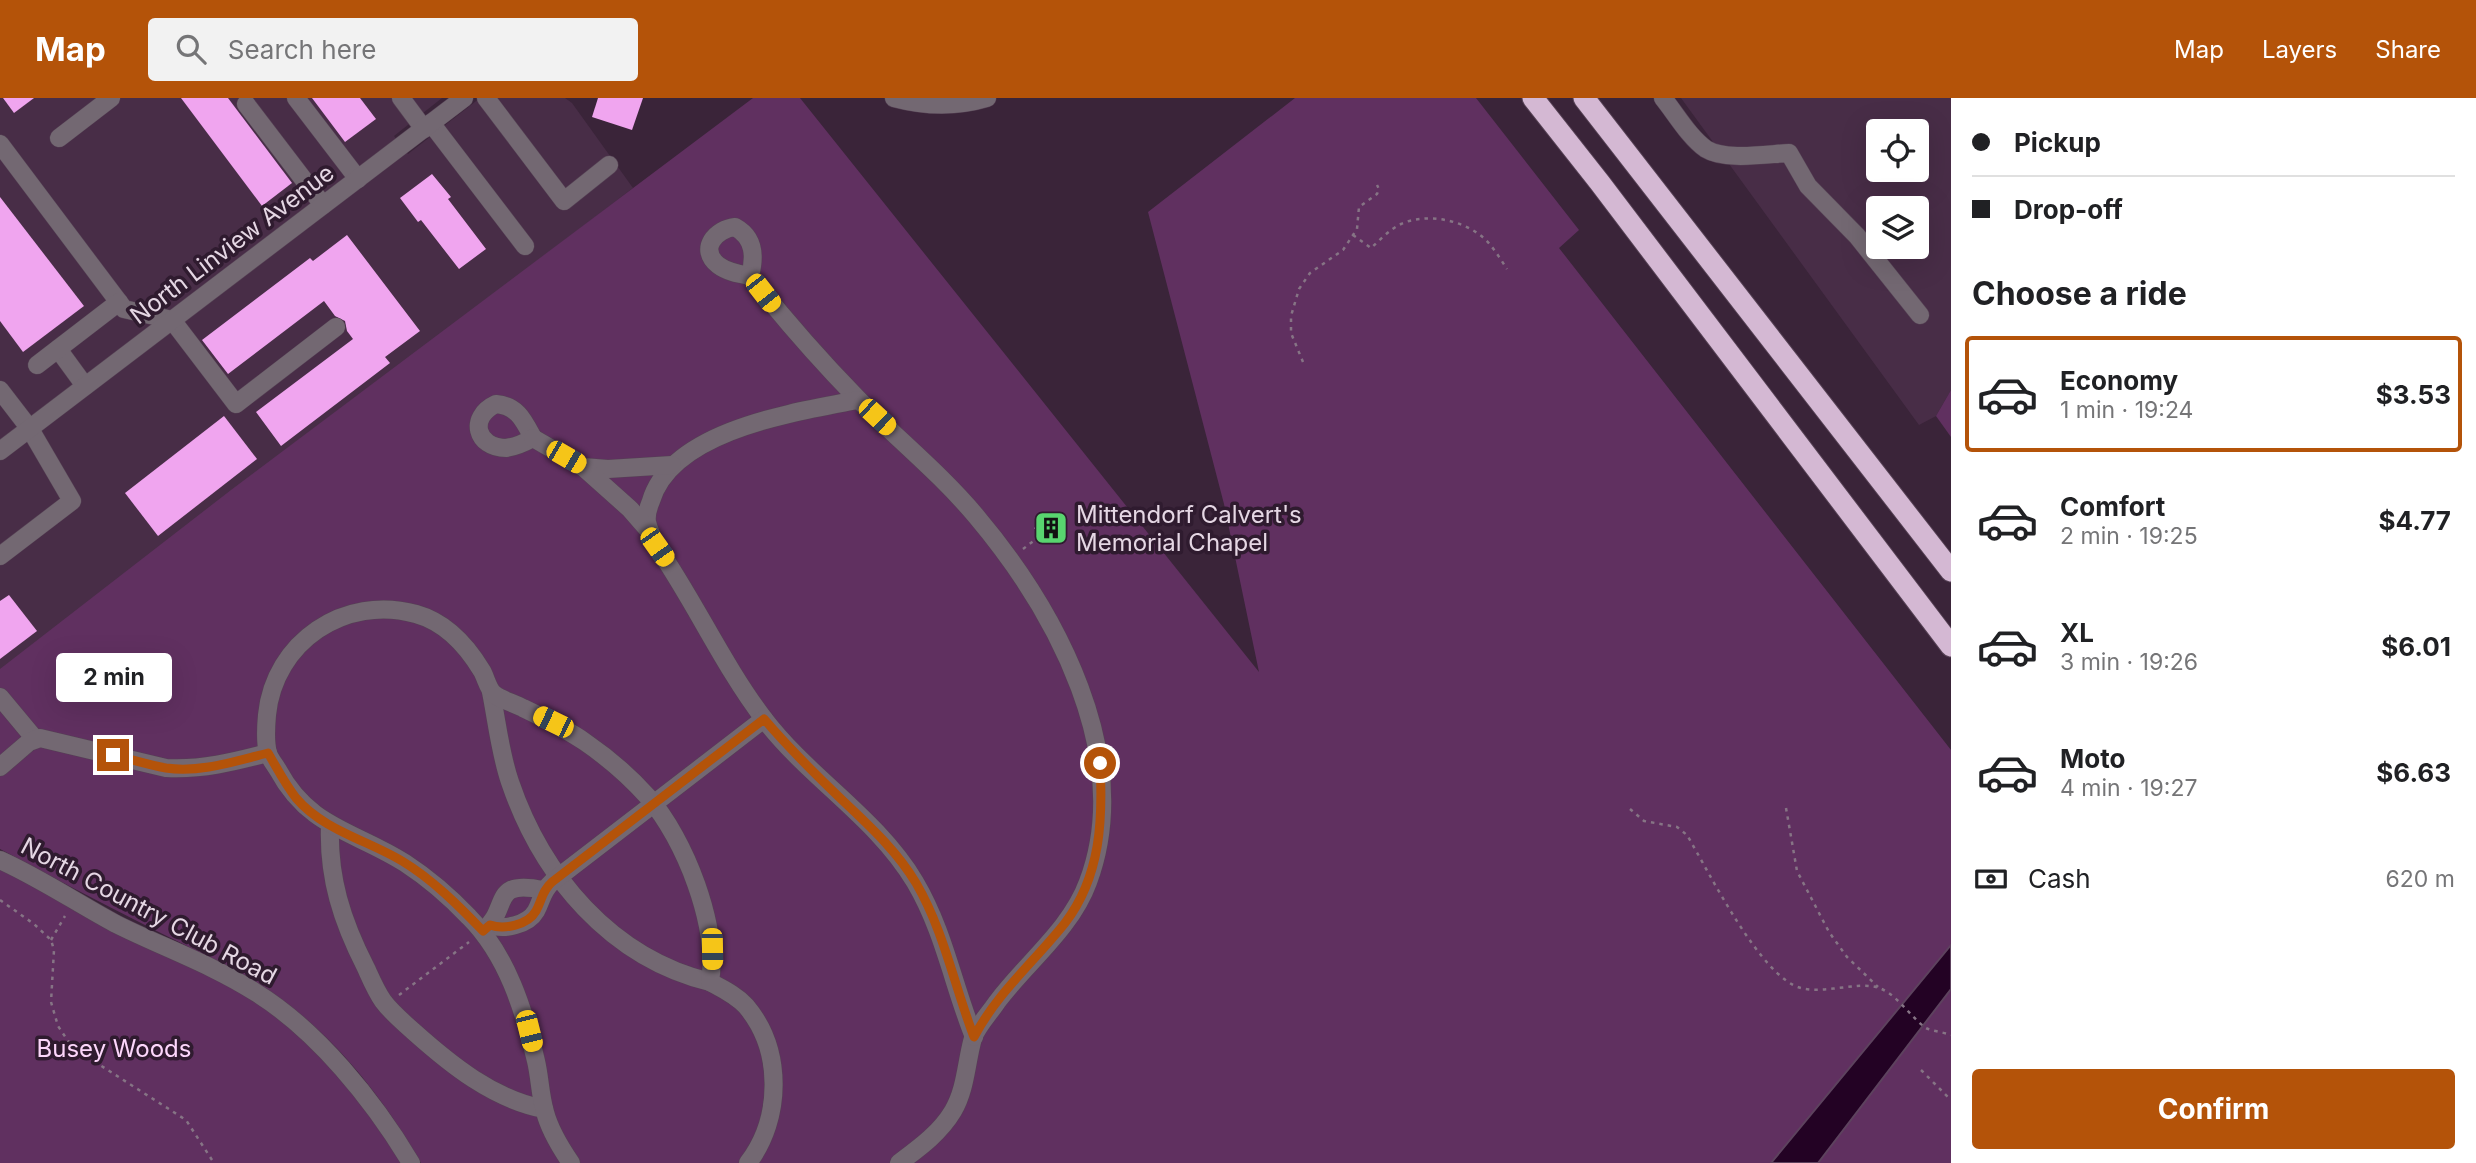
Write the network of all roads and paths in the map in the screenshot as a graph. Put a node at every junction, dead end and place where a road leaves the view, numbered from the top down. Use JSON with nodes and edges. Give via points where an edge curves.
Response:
{"nodes":[{"id":1,"x":111,"y":98,"type":"edge"},
{"id":2,"x":296,"y":98,"type":"edge"},
{"id":3,"x":401,"y":98,"type":"edge"},
{"id":4,"x":464,"y":98,"type":"edge"},
{"id":5,"x":486,"y":98,"type":"edge"},
{"id":6,"x":894,"y":98,"type":"edge"},
{"id":7,"x":987,"y":98,"type":"edge"},
{"id":8,"x":1518,"y":98,"type":"edge"},
{"id":9,"x":1532,"y":98,"type":"edge"},
{"id":10,"x":1663,"y":98,"type":"edge"},
{"id":11,"x":1588,"y":102,"type":"edge"},
{"id":12,"x":246,"y":104,"type":"dead end"},
{"id":13,"x":428,"y":126,"type":"junction"},
{"id":14,"x":60,"y":138,"type":"dead end"},
{"id":15,"x":0,"y":144,"type":"edge"},
{"id":16,"x":609,"y":165,"type":"dead end"},
{"id":17,"x":358,"y":179,"type":"junction"},
{"id":18,"x":1600,"y":183,"type":"junction"},
{"id":19,"x":1377,"y":185,"type":"dead end"},
{"id":20,"x":323,"y":205,"type":"junction"},
{"id":21,"x":1353,"y":235,"type":"junction"},
{"id":22,"x":525,"y":246,"type":"dead end"},
{"id":23,"x":1507,"y":269,"type":"dead end"},
{"id":24,"x":750,"y":276,"type":"dead end"},
{"id":25,"x":119,"y":302,"type":"junction"},
{"id":26,"x":1920,"y":315,"type":"dead end"},
{"id":27,"x":172,"y":320,"type":"junction"},
{"id":28,"x":336,"y":327,"type":"dead end"},
{"id":29,"x":58,"y":349,"type":"junction"},
{"id":30,"x":1303,"y":362,"type":"dead end"},
{"id":31,"x":37,"y":365,"type":"dead end"},
{"id":32,"x":85,"y":386,"type":"junction"},
{"id":33,"x":0,"y":390,"type":"edge"},
{"id":34,"x":858,"y":400,"type":"junction"},
{"id":35,"x":30,"y":429,"type":"junction"},
{"id":36,"x":533,"y":439,"type":"dead end"},
{"id":37,"x":0,"y":452,"type":"edge"},
{"id":38,"x":672,"y":465,"type":"junction"},
{"id":39,"x":583,"y":467,"type":"junction"},
{"id":40,"x":650,"y":532,"type":"junction"},
{"id":41,"x":1040,"y":536,"type":"dead end"},
{"id":42,"x":0,"y":556,"type":"edge"},
{"id":43,"x":1009,"y":559,"type":"junction"},
{"id":44,"x":1951,"y":571,"type":"edge"},
{"id":45,"x":1951,"y":646,"type":"edge"},
{"id":46,"x":491,"y":692,"type":"junction"},
{"id":47,"x":0,"y":697,"type":"edge"},
{"id":48,"x":764,"y":719,"type":"junction"},
{"id":49,"x":35,"y":739,"type":"junction"},
{"id":50,"x":268,"y":753,"type":"junction"},
{"id":51,"x":0,"y":767,"type":"edge"},
{"id":52,"x":653,"y":804,"type":"junction"},
{"id":53,"x":1786,"y":808,"type":"dead end"},
{"id":54,"x":1630,"y":809,"type":"dead end"},
{"id":55,"x":330,"y":825,"type":"junction"},
{"id":56,"x":0,"y":860,"type":"edge"},
{"id":57,"x":558,"y":877,"type":"junction"},
{"id":58,"x":543,"y":890,"type":"junction"},
{"id":59,"x":0,"y":900,"type":"edge"},
{"id":60,"x":74,"y":900,"type":"junction"},
{"id":61,"x":486,"y":928,"type":"junction"},
{"id":62,"x":51,"y":940,"type":"junction"},
{"id":63,"x":710,"y":982,"type":"junction"},
{"id":64,"x":1878,"y":987,"type":"junction"},
{"id":65,"x":393,"y":1000,"type":"dead end"},
{"id":66,"x":1951,"y":1035,"type":"edge"},
{"id":67,"x":974,"y":1037,"type":"junction"},
{"id":68,"x":1921,"y":1070,"type":"dead end"},
{"id":69,"x":1951,"y":1100,"type":"edge"},
{"id":70,"x":544,"y":1109,"type":"junction"},
{"id":71,"x":214,"y":1163,"type":"edge"},
{"id":72,"x":411,"y":1163,"type":"edge"},
{"id":73,"x":571,"y":1163,"type":"edge"},
{"id":74,"x":748,"y":1163,"type":"edge"},
{"id":75,"x":899,"y":1163,"type":"edge"}],
"edges":[{"from":1,"to":14,"type":"street"},
{"from":2,"to":17,"type":"street"},
{"from":3,"to":13,"type":"street"},
{"from":4,"to":13,"type":"street","name":"North Linview Avenue"},
{"from":5,"to":16,"type":"street","via":[[564,201]]},
{"from":6,"to":7,"type":"street","via":[[928,104]]},
{"from":8,"to":18,"type":"highway"},
{"from":9,"to":18,"type":"highway"},
{"from":10,"to":26,"type":"street","via":[[1695,138],[1713,152],[1789,153],[1808,186],[1857,236]]},
{"from":11,"to":44,"type":"highway"},
{"from":12,"to":20,"type":"street"},
{"from":13,"to":17,"type":"street","name":"North Linview Avenue"},
{"from":13,"to":22,"type":"street"},
{"from":15,"to":25,"type":"street"},
{"from":17,"to":20,"type":"street","name":"North Linview Avenue"},
{"from":18,"to":45,"type":"highway"},
{"from":19,"to":21,"type":"path","via":[[1377,194],[1359,207]]},
{"from":20,"to":27,"type":"street","name":"North Linview Avenue"},
{"from":21,"to":23,"type":"path","via":[[1371,248],[1401,224],[1419,219],[1451,221],[1482,236]]},
{"from":21,"to":30,"type":"path","via":[[1335,257],[1310,273],[1299,289],[1291,332]]},
{"from":24,"to":34,"type":"street"},
{"from":25,"to":27,"type":"street","via":[[124,309]]},
{"from":25,"to":29,"type":"street"},
{"from":27,"to":28,"type":"street","via":[[236,404]]},
{"from":27,"to":32,"type":"street","name":"North Linview Avenue"},
{"from":29,"to":31,"type":"street"},
{"from":29,"to":32,"type":"street"},
{"from":32,"to":35,"type":"street","name":"North Linview Avenue"},
{"from":33,"to":35,"type":"street"},
{"from":34,"to":38,"type":"street","via":[[737,429]]},
{"from":34,"to":43,"type":"street","via":[[975,514]]},
{"from":35,"to":37,"type":"street","name":"North Linview Avenue"},
{"from":35,"to":42,"type":"street","via":[[72,501]]},
{"from":36,"to":39,"type":"street"},
{"from":38,"to":39,"type":"street","via":[[608,470]]},
{"from":38,"to":40,"type":"street","via":[[653,493],[647,513]]},
{"from":39,"to":40,"type":"street"},
{"from":40,"to":48,"type":"street"},
{"from":41,"to":43,"type":"path"},
{"from":43,"to":67,"type":"street","via":[[1049,622],[1087,707],[1100,763],[1102,801],[1088,884],[1078,903],[1006,990]]},
{"from":46,"to":50,"type":"street","via":[[463,644],[430,619],[394,609],[354,612],[315,630],[283,664],[269,699]]},
{"from":46,"to":52,"type":"street","via":[[585,742]]},
{"from":46,"to":57,"type":"street","via":[[510,783]]},
{"from":47,"to":49,"type":"street"},
{"from":48,"to":52,"type":"street"},
{"from":48,"to":67,"type":"street","via":[[900,859],[946,950]]},
{"from":49,"to":50,"type":"street","via":[[166,768],[215,767]]},
{"from":49,"to":51,"type":"street"},
{"from":50,"to":55,"type":"street","via":[[297,799]]},
{"from":52,"to":57,"type":"street"},
{"from":52,"to":63,"type":"street","via":[[696,885],[712,949]]},
{"from":53,"to":64,"type":"path","via":[[1797,871],[1829,932]]},
{"from":54,"to":64,"type":"path","via":[[1644,821],[1677,827],[1687,835],[1744,932],[1793,986],[1822,990]]},
{"from":55,"to":61,"type":"street","via":[[413,869]]},
{"from":55,"to":70,"type":"street","via":[[337,902],[382,1000],[426,1043],[477,1082]]},
{"from":56,"to":60,"type":"street","name":"North Country Club Road"},
{"from":57,"to":58,"type":"street"},
{"from":57,"to":63,"type":"street","via":[[623,944],[671,970]]},
{"from":58,"to":61,"type":"street","via":[[529,919]]},
{"from":58,"to":61,"type":"street","via":[[511,890]]},
{"from":59,"to":62,"type":"path"},
{"from":60,"to":62,"type":"path"},
{"from":60,"to":72,"type":"street","name":"North Country Club Road","via":[[211,968],[277,1007],[308,1032],[374,1107]]},
{"from":61,"to":65,"type":"path"},
{"from":61,"to":70,"type":"street","via":[[529,1031]]},
{"from":62,"to":71,"type":"path","via":[[51,1002],[68,1041],[186,1120]]},
{"from":63,"to":74,"type":"street","via":[[730,992],[755,1018],[773,1070],[773,1106]]},
{"from":64,"to":66,"type":"path","via":[[1927,1028]]},
{"from":67,"to":75,"type":"street","via":[[954,1110],[942,1128]]},
{"from":68,"to":69,"type":"path"},
{"from":70,"to":73,"type":"street"}]}
